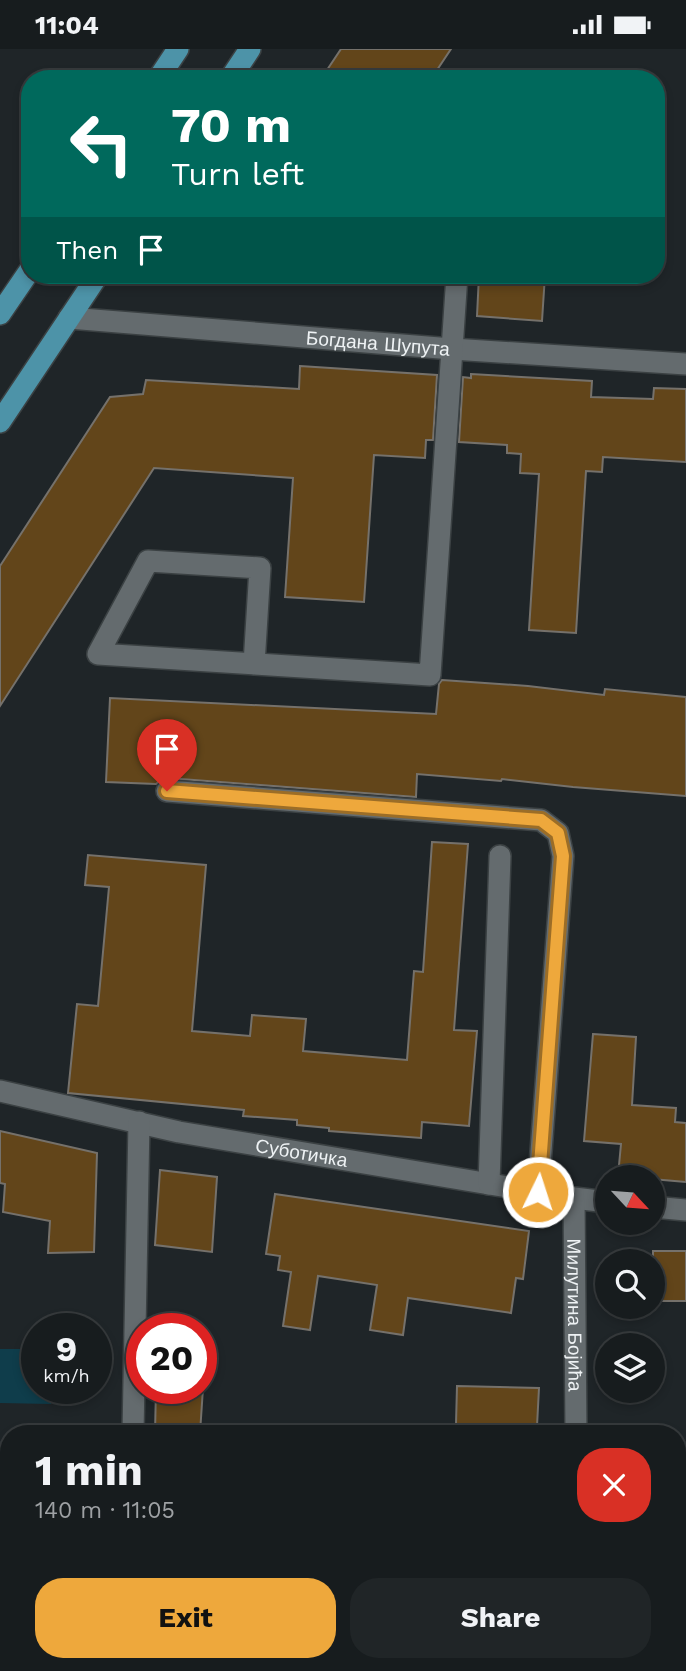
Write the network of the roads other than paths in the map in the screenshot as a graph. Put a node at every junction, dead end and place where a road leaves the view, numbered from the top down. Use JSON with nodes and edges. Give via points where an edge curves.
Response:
{"nodes":[{"id":1,"x":178,"y":49,"type":"edge"},
{"id":2,"x":250,"y":49,"type":"edge"},
{"id":3,"x":164,"y":70,"type":"edge"},
{"id":4,"x":236,"y":70,"type":"edge"},
{"id":5,"x":21,"y":283,"type":"edge"},
{"id":6,"x":92,"y":284,"type":"edge"},
{"id":7,"x":456,"y":284,"type":"edge"},
{"id":8,"x":0,"y":314,"type":"edge"},
{"id":9,"x":69,"y":318,"type":"junction"},
{"id":10,"x":452,"y":349,"type":"junction"},
{"id":11,"x":686,"y":364,"type":"edge"},
{"id":12,"x":0,"y":422,"type":"edge"},
{"id":13,"x":254,"y":664,"type":"junction"},
{"id":14,"x":167,"y":791,"type":"dead end"},
{"id":15,"x":500,"y":856,"type":"dead end"},
{"id":16,"x":0,"y":1091,"type":"edge"},
{"id":17,"x":139,"y":1122,"type":"junction"},
{"id":18,"x":489,"y":1184,"type":"junction"},
{"id":19,"x":538,"y":1192,"type":"junction"},
{"id":20,"x":574,"y":1198,"type":"junction"},
{"id":21,"x":595,"y":1201,"type":"edge"},
{"id":22,"x":665,"y":1207,"type":"edge"},
{"id":23,"x":686,"y":1210,"type":"edge"},
{"id":24,"x":133,"y":1425,"type":"edge"},
{"id":25,"x":576,"y":1425,"type":"edge"}],
"edges":[{"from":1,"to":3,"type":"main road"},
{"from":2,"to":4,"type":"main road"},
{"from":5,"to":8,"type":"main road"},
{"from":6,"to":9,"type":"main road"},
{"from":7,"to":10,"type":"street"},
{"from":9,"to":10,"type":"street","name":"Богдана Шупута"},
{"from":9,"to":12,"type":"main road"},
{"from":10,"to":11,"type":"street","name":"Богдана Шупута"},
{"from":10,"to":13,"type":"street","via":[[430,675]]},
{"from":13,"to":13,"type":"street","via":[[163,658],[98,654],[148,561],[260,568]]},
{"from":14,"to":19,"type":"street","via":[[541,820],[558,833],[563,856]]},
{"from":15,"to":18,"type":"street"},
{"from":16,"to":17,"type":"street","name":"Суботичка"},
{"from":17,"to":18,"type":"street","name":"Суботичка"},
{"from":17,"to":24,"type":"street"},
{"from":18,"to":19,"type":"street","name":"Суботичка"},
{"from":19,"to":20,"type":"street","name":"Суботичка"},
{"from":20,"to":21,"type":"street","name":"Суботичка"},
{"from":20,"to":25,"type":"street","name":"Милутина Бојића"},
{"from":22,"to":23,"type":"street"}]}
